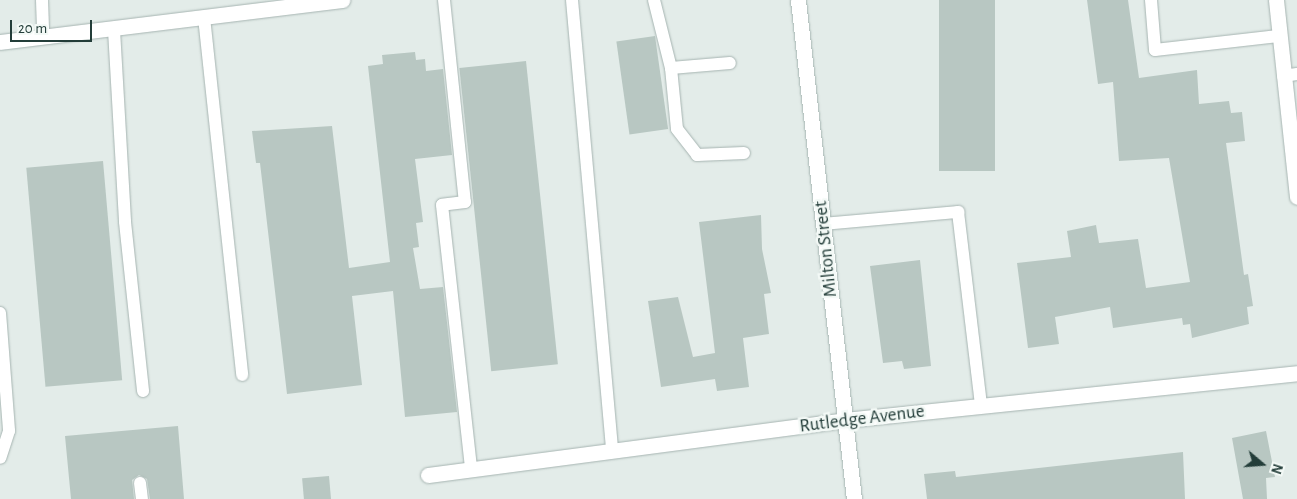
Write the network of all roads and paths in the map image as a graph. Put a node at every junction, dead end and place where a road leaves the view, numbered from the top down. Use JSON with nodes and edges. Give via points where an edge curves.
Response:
{"nodes":[{"id":1,"x":42,"y":0,"type":"edge"},
{"id":2,"x":342,"y":0,"type":"edge"},
{"id":3,"x":444,"y":0,"type":"edge"},
{"id":4,"x":572,"y":0,"type":"edge"},
{"id":5,"x":654,"y":0,"type":"edge"},
{"id":6,"x":798,"y":0,"type":"edge"},
{"id":7,"x":1151,"y":0,"type":"edge"},
{"id":8,"x":1276,"y":0,"type":"edge"},
{"id":9,"x":301,"y":2,"type":"edge"},
{"id":10,"x":204,"y":18,"type":"junction"},
{"id":11,"x":114,"y":30,"type":"junction"},
{"id":12,"x":1278,"y":36,"type":"junction"},
{"id":13,"x":43,"y":37,"type":"junction"},
{"id":14,"x":0,"y":42,"type":"edge"},
{"id":15,"x":730,"y":63,"type":"dead end"},
{"id":16,"x":671,"y":68,"type":"junction"},
{"id":17,"x":1290,"y":75,"type":"edge"},
{"id":18,"x":744,"y":153,"type":"dead end"},
{"id":19,"x":1297,"y":197,"type":"edge"},
{"id":20,"x":823,"y":224,"type":"junction"},
{"id":21,"x":0,"y":313,"type":"edge"},
{"id":22,"x":1297,"y":373,"type":"edge"},
{"id":23,"x":242,"y":375,"type":"dead end"},
{"id":24,"x":143,"y":391,"type":"dead end"},
{"id":25,"x":981,"y":406,"type":"junction"},
{"id":26,"x":845,"y":420,"type":"junction"},
{"id":27,"x":612,"y":451,"type":"junction"},
{"id":28,"x":0,"y":458,"type":"edge"},
{"id":29,"x":471,"y":469,"type":"junction"},
{"id":30,"x":428,"y":474,"type":"dead end"},
{"id":31,"x":140,"y":483,"type":"dead end"},
{"id":32,"x":142,"y":499,"type":"edge"},
{"id":33,"x":854,"y":499,"type":"edge"}],
"edges":[{"from":1,"to":13,"type":"lane"},
{"from":2,"to":9,"type":"street"},
{"from":3,"to":29,"type":"lane","via":[[465,202],[442,205]]},
{"from":4,"to":27,"type":"lane"},
{"from":5,"to":16,"type":"lane"},
{"from":6,"to":20,"type":"street","name":"Milton Street"},
{"from":7,"to":12,"type":"lane","via":[[1155,50]]},
{"from":8,"to":12,"type":"street"},
{"from":9,"to":10,"type":"street"},
{"from":10,"to":11,"type":"street"},
{"from":10,"to":23,"type":"lane"},
{"from":11,"to":13,"type":"street"},
{"from":11,"to":24,"type":"lane","via":[[125,222]]},
{"from":12,"to":17,"type":"street"},
{"from":13,"to":14,"type":"street"},
{"from":15,"to":16,"type":"lane"},
{"from":16,"to":18,"type":"lane","via":[[677,129],[697,154]]},
{"from":17,"to":19,"type":"street"},
{"from":20,"to":25,"type":"lane","via":[[958,212]]},
{"from":20,"to":26,"type":"street","name":"Milton Street"},
{"from":21,"to":28,"type":"lane","via":[[9,431]]},
{"from":22,"to":25,"type":"street","name":"Rutledge Avenue"},
{"from":25,"to":26,"type":"street","name":"Rutledge Avenue"},
{"from":26,"to":27,"type":"street","name":"Rutledge Avenue"},
{"from":26,"to":33,"type":"street","name":"Milton Street"},
{"from":27,"to":29,"type":"street","name":"Rutledge Avenue"},
{"from":29,"to":30,"type":"street","name":"Rutledge Avenue"},
{"from":31,"to":32,"type":"lane"}]}
